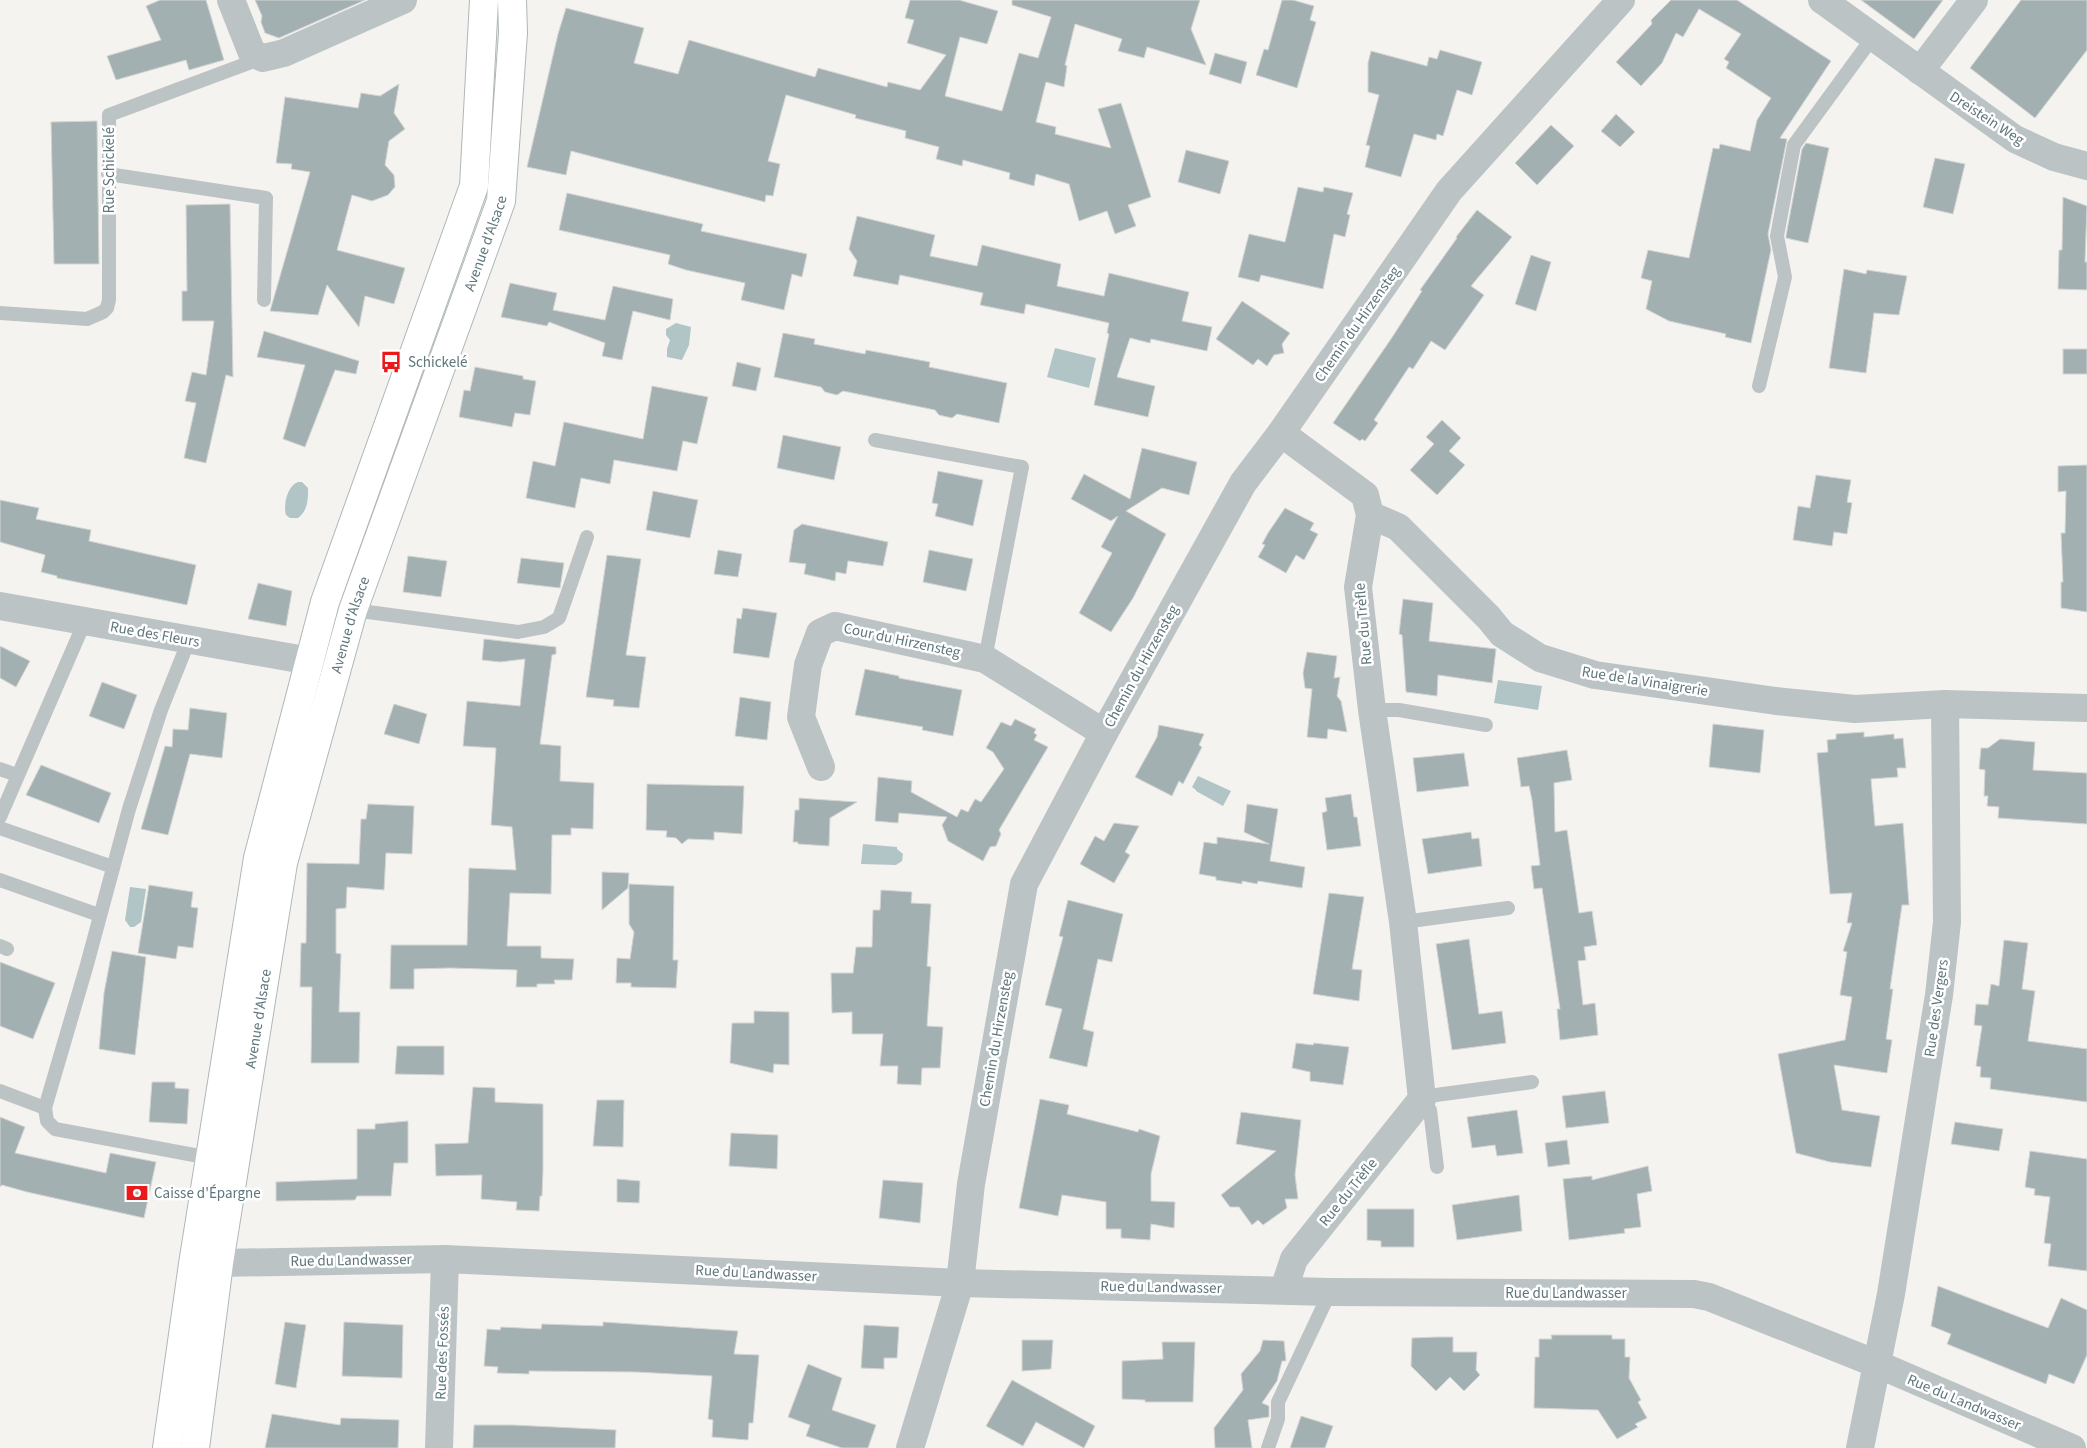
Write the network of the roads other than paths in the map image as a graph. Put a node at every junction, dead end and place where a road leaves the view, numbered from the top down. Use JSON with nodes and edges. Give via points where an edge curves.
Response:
{"nodes":[{"id":1,"x":231,"y":0,"type":"edge"},
{"id":2,"x":403,"y":0,"type":"edge"},
{"id":3,"x":484,"y":0,"type":"edge"},
{"id":4,"x":512,"y":0,"type":"edge"},
{"id":5,"x":1621,"y":0,"type":"edge"},
{"id":6,"x":1822,"y":0,"type":"edge"},
{"id":7,"x":1974,"y":0,"type":"edge"},
{"id":8,"x":1873,"y":37,"type":"junction"},
{"id":9,"x":263,"y":58,"type":"junction"},
{"id":10,"x":1920,"y":71,"type":"junction"},
{"id":11,"x":2087,"y":166,"type":"edge"},
{"id":12,"x":108,"y":174,"type":"junction"},
{"id":13,"x":264,"y":300,"type":"dead end"},
{"id":14,"x":0,"y":313,"type":"edge"},
{"id":15,"x":1759,"y":386,"type":"dead end"},
{"id":16,"x":1281,"y":433,"type":"junction"},
{"id":17,"x":876,"y":440,"type":"dead end"},
{"id":18,"x":1370,"y":515,"type":"junction"},
{"id":19,"x":587,"y":537,"type":"dead end"},
{"id":20,"x":0,"y":606,"type":"edge"},
{"id":21,"x":353,"y":610,"type":"junction"},
{"id":22,"x":85,"y":622,"type":"junction"},
{"id":23,"x":188,"y":640,"type":"junction"},
{"id":24,"x":984,"y":658,"type":"junction"},
{"id":25,"x":310,"y":661,"type":"junction"},
{"id":26,"x":1945,"y":704,"type":"junction"},
{"id":27,"x":2087,"y":708,"type":"edge"},
{"id":28,"x":1372,"y":710,"type":"junction"},
{"id":29,"x":1486,"y":725,"type":"dead end"},
{"id":30,"x":1104,"y":733,"type":"junction"},
{"id":31,"x":821,"y":767,"type":"dead end"},
{"id":32,"x":0,"y":769,"type":"edge"},
{"id":33,"x":17,"y":775,"type":"junction"},
{"id":34,"x":0,"y":817,"type":"edge"},
{"id":35,"x":0,"y":828,"type":"edge"},
{"id":36,"x":113,"y":867,"type":"junction"},
{"id":37,"x":0,"y":880,"type":"edge"},
{"id":38,"x":1508,"y":908,"type":"dead end"},
{"id":39,"x":100,"y":915,"type":"junction"},
{"id":40,"x":1403,"y":922,"type":"junction"},
{"id":41,"x":1532,"y":1082,"type":"dead end"},
{"id":42,"x":0,"y":1091,"type":"edge"},
{"id":43,"x":1422,"y":1099,"type":"junction"},
{"id":44,"x":45,"y":1108,"type":"junction"},
{"id":45,"x":210,"y":1158,"type":"junction"},
{"id":46,"x":1437,"y":1167,"type":"dead end"},
{"id":47,"x":445,"y":1259,"type":"junction"},
{"id":48,"x":206,"y":1263,"type":"junction"},
{"id":49,"x":960,"y":1283,"type":"junction"},
{"id":50,"x":1284,"y":1289,"type":"junction"},
{"id":51,"x":1330,"y":1292,"type":"junction"},
{"id":52,"x":1876,"y":1364,"type":"junction"},
{"id":53,"x":167,"y":1448,"type":"edge"},
{"id":54,"x":195,"y":1448,"type":"edge"},
{"id":55,"x":438,"y":1448,"type":"edge"},
{"id":56,"x":910,"y":1448,"type":"edge"},
{"id":57,"x":1268,"y":1448,"type":"edge"},
{"id":58,"x":1860,"y":1448,"type":"edge"},
{"id":59,"x":2072,"y":1448,"type":"edge"}],
"edges":[{"from":1,"to":9,"type":"street","via":[[252,53]]},
{"from":2,"to":9,"type":"street","name":"Rue Schickelé","via":[[284,53]]},
{"from":3,"to":25,"type":"main road","name":"Avenue d'Alsace","via":[[474,186],[325,602]]},
{"from":4,"to":21,"type":"main road","name":"Avenue d'Alsace","via":[[512,49],[501,201]]},
{"from":5,"to":16,"type":"street","name":"Chemin du Hirzensteg","via":[[1449,191]]},
{"from":6,"to":8,"type":"street","name":"Dreistein Weg"},
{"from":7,"to":10,"type":"street"},
{"from":8,"to":10,"type":"street","name":"Dreistein Weg"},
{"from":8,"to":15,"type":"lane","via":[[1794,145],[1777,236],[1785,277]]},
{"from":9,"to":12,"type":"lane","name":"Rue Schickelé","via":[[109,115]]},
{"from":10,"to":11,"type":"street","name":"Dreistein Weg","via":[[2015,139],[2054,157]]},
{"from":12,"to":13,"type":"lane","via":[[266,198]]},
{"from":12,"to":14,"type":"lane","name":"Rue Schickelé","via":[[107,308],[87,319]]},
{"from":16,"to":18,"type":"street","via":[[1365,495]]},
{"from":16,"to":30,"type":"street","name":"Chemin du Hirzensteg","via":[[1243,483]]},
{"from":17,"to":24,"type":"lane","via":[[1022,467]]},
{"from":18,"to":26,"type":"street","name":"Rue de la Vinaigrerie","via":[[1398,527],[1502,634],[1540,658],[1587,673],[1855,709]]},
{"from":18,"to":28,"type":"street","name":"Rue du Trèfle","via":[[1358,587]]},
{"from":19,"to":21,"type":"lane","via":[[559,618],[544,627],[518,632]]},
{"from":20,"to":22,"type":"street","name":"Rue des Fleurs"},
{"from":21,"to":48,"type":"main road","name":"Avenue d'Alsace","via":[[283,863]]},
{"from":22,"to":23,"type":"street","name":"Rue des Fleurs"},
{"from":22,"to":33,"type":"lane"},
{"from":23,"to":25,"type":"street","name":"Rue des Fleurs"},
{"from":23,"to":36,"type":"lane","via":[[161,710]]},
{"from":24,"to":30,"type":"street","name":"Cour du Hirzensteg"},
{"from":24,"to":31,"type":"street","name":"Cour du Hirzensteg","via":[[835,626],[820,633],[808,665],[801,717]]},
{"from":25,"to":45,"type":"main road","name":"Avenue d'Alsace","via":[[258,858]]},
{"from":26,"to":27,"type":"street"},
{"from":26,"to":52,"type":"street","name":"Rue des Vergers","via":[[1947,922],[1891,1294]]},
{"from":28,"to":29,"type":"lane","via":[[1399,710]]},
{"from":28,"to":40,"type":"street","name":"Rue du Trèfle"},
{"from":30,"to":49,"type":"street","name":"Chemin du Hirzensteg","via":[[1024,884],[971,1184]]},
{"from":32,"to":33,"type":"lane"},
{"from":33,"to":34,"type":"lane"},
{"from":35,"to":36,"type":"lane"},
{"from":36,"to":39,"type":"lane"},
{"from":37,"to":39,"type":"lane"},
{"from":38,"to":40,"type":"lane"},
{"from":39,"to":44,"type":"lane"},
{"from":40,"to":43,"type":"street","name":"Rue du Trèfle"},
{"from":41,"to":43,"type":"lane"},
{"from":42,"to":44,"type":"lane"},
{"from":43,"to":46,"type":"lane","name":"Rue du Trèfle","via":[[1430,1110]]},
{"from":43,"to":50,"type":"street","name":"Rue du Trèfle","via":[[1294,1259]]},
{"from":44,"to":45,"type":"lane","via":[[47,1121],[55,1129]]},
{"from":45,"to":48,"type":"main road","name":"Avenue d'Alsace"},
{"from":47,"to":48,"type":"street","name":"Rue du Landwasser"},
{"from":47,"to":49,"type":"street","name":"Rue du Landwasser"},
{"from":47,"to":55,"type":"street","name":"Rue des Fossés"},
{"from":48,"to":53,"type":"main road","name":"Avenue d'Alsace"},
{"from":48,"to":54,"type":"main road","name":"Avenue d'Alsace"},
{"from":49,"to":50,"type":"street","name":"Rue du Landwasser"},
{"from":49,"to":56,"type":"street","name":"Chemin du Hirzensteg"},
{"from":50,"to":51,"type":"street","name":"Rue du Landwasser"},
{"from":51,"to":52,"type":"street","name":"Rue du Landwasser","via":[[1694,1294],[1709,1297]]},
{"from":51,"to":57,"type":"lane","via":[[1278,1402],[1278,1419]]},
{"from":52,"to":58,"type":"street","name":"Rue des Vergers"},
{"from":52,"to":59,"type":"street","name":"Rue du Landwasser"}]}
